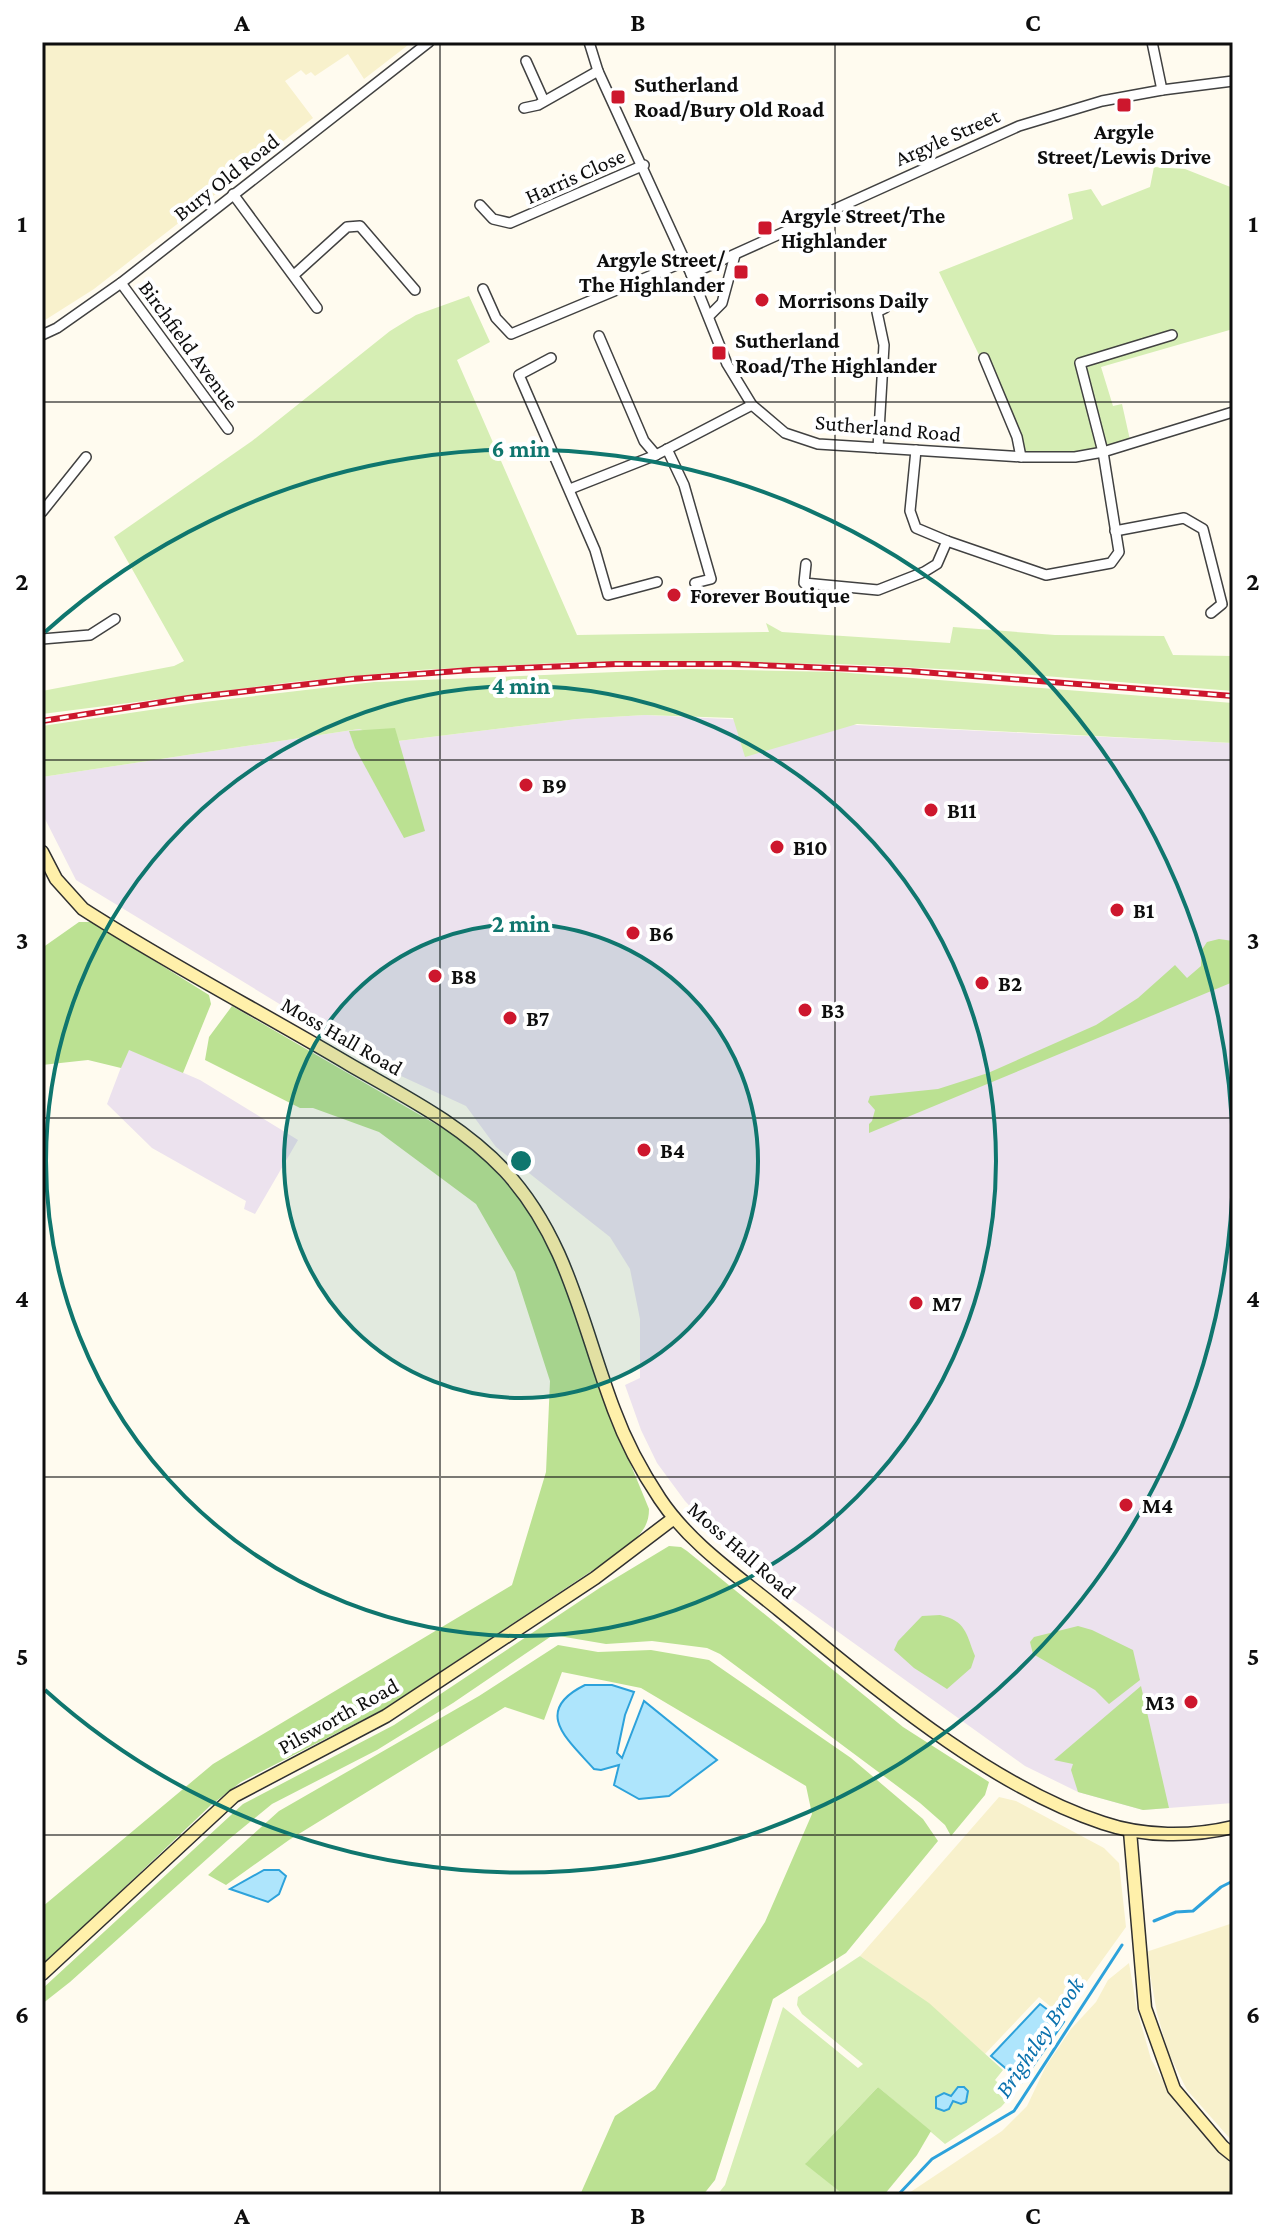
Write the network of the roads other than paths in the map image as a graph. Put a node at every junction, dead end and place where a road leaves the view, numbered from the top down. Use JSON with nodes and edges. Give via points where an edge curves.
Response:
{"nodes":[{"id":1,"x":429,"y":42,"type":"edge"},
{"id":2,"x":589,"y":42,"type":"edge"},
{"id":3,"x":1152,"y":42,"type":"edge"},
{"id":4,"x":526,"y":61,"type":"dead end"},
{"id":5,"x":598,"y":71,"type":"junction"},
{"id":6,"x":1233,"y":81,"type":"edge"},
{"id":7,"x":1162,"y":90,"type":"junction"},
{"id":8,"x":544,"y":101,"type":"junction"},
{"id":9,"x":524,"y":108,"type":"dead end"},
{"id":10,"x":644,"y":165,"type":"junction"},
{"id":11,"x":233,"y":194,"type":"junction"},
{"id":12,"x":480,"y":205,"type":"dead end"},
{"id":13,"x":519,"y":220,"type":"junction"},
{"id":14,"x":524,"y":233,"type":"dead end"},
{"id":15,"x":735,"y":255,"type":"junction"},
{"id":16,"x":686,"y":261,"type":"junction"},
{"id":17,"x":691,"y":274,"type":"junction"},
{"id":18,"x":294,"y":275,"type":"junction"},
{"id":19,"x":121,"y":283,"type":"junction"},
{"id":20,"x":483,"y":289,"type":"dead end"},
{"id":21,"x":415,"y":290,"type":"dead end"},
{"id":22,"x":317,"y":308,"type":"dead end"},
{"id":23,"x":885,"y":308,"type":"dead end"},
{"id":24,"x":709,"y":316,"type":"junction"},
{"id":25,"x":42,"y":335,"type":"edge"},
{"id":26,"x":1172,"y":335,"type":"dead end"},
{"id":27,"x":599,"y":336,"type":"dead end"},
{"id":28,"x":551,"y":358,"type":"dead end"},
{"id":29,"x":984,"y":358,"type":"dead end"},
{"id":30,"x":752,"y":405,"type":"junction"},
{"id":31,"x":1233,"y":412,"type":"edge"},
{"id":32,"x":228,"y":429,"type":"dead end"},
{"id":33,"x":878,"y":448,"type":"junction"},
{"id":34,"x":667,"y":449,"type":"junction"},
{"id":35,"x":916,"y":450,"type":"junction"},
{"id":36,"x":1103,"y":452,"type":"junction"},
{"id":37,"x":656,"y":455,"type":"junction"},
{"id":38,"x":86,"y":457,"type":"dead end"},
{"id":39,"x":1021,"y":457,"type":"junction"},
{"id":40,"x":570,"y":489,"type":"junction"},
{"id":41,"x":42,"y":512,"type":"edge"},
{"id":42,"x":1115,"y":531,"type":"junction"},
{"id":43,"x":947,"y":541,"type":"junction"},
{"id":44,"x":806,"y":564,"type":"dead end"},
{"id":45,"x":657,"y":582,"type":"dead end"},
{"id":46,"x":695,"y":583,"type":"dead end"},
{"id":47,"x":1211,"y":613,"type":"dead end"},
{"id":48,"x":115,"y":619,"type":"dead end"},
{"id":49,"x":42,"y":639,"type":"edge"},
{"id":50,"x":42,"y":852,"type":"edge"},
{"id":51,"x":674,"y":1518,"type":"junction"},
{"id":52,"x":1233,"y":1827,"type":"edge"},
{"id":53,"x":1130,"y":1831,"type":"junction"},
{"id":54,"x":42,"y":1974,"type":"edge"},
{"id":55,"x":1233,"y":2155,"type":"edge"}],
"edges":[{"from":1,"to":11,"type":"street","name":"Bury Old Road"},
{"from":2,"to":5,"type":"street","name":"Sutherland Road"},
{"from":3,"to":7,"type":"street"},
{"from":4,"to":8,"type":"street"},
{"from":5,"to":8,"type":"street"},
{"from":5,"to":10,"type":"street","name":"Sutherland Road"},
{"from":6,"to":7,"type":"street","name":"Argyle Street"},
{"from":7,"to":15,"type":"street","name":"Argyle Street","via":[[1019,126]]},
{"from":8,"to":9,"type":"street"},
{"from":10,"to":13,"type":"street","name":"Harris Close"},
{"from":10,"to":16,"type":"street","name":"Sutherland Road"},
{"from":11,"to":18,"type":"street"},
{"from":11,"to":19,"type":"street","name":"Bury Old Road"},
{"from":12,"to":13,"type":"street","name":"Harris Close","via":[[493,219]]},
{"from":13,"to":14,"type":"street"},
{"from":15,"to":17,"type":"street","name":"Argyle Street"},
{"from":15,"to":24,"type":"street","via":[[722,303]]},
{"from":16,"to":17,"type":"street","name":"Sutherland Road"},
{"from":16,"to":20,"type":"street","via":[[511,334],[496,318]]},
{"from":17,"to":24,"type":"street","name":"Sutherland Road"},
{"from":18,"to":21,"type":"street","via":[[347,227],[360,226]]},
{"from":18,"to":22,"type":"street"},
{"from":19,"to":25,"type":"street","name":"Bury Old Road"},
{"from":19,"to":32,"type":"street","name":"Birchfield Avenue"},
{"from":23,"to":33,"type":"street","via":[[877,312],[884,345]]},
{"from":24,"to":30,"type":"street","name":"Sutherland Road","via":[[727,364]]},
{"from":26,"to":36,"type":"street","via":[[1080,363]]},
{"from":27,"to":37,"type":"street","via":[[644,441]]},
{"from":28,"to":40,"type":"street","via":[[519,375]]},
{"from":29,"to":39,"type":"street"},
{"from":30,"to":33,"type":"street","name":"Sutherland Road","via":[[785,433],[818,444]]},
{"from":30,"to":34,"type":"street"},
{"from":31,"to":36,"type":"street","name":"Sutherland Road"},
{"from":33,"to":35,"type":"street","name":"Sutherland Road"},
{"from":34,"to":37,"type":"street"},
{"from":34,"to":46,"type":"street","via":[[684,485],[711,579]]},
{"from":35,"to":39,"type":"street","name":"Sutherland Road"},
{"from":35,"to":43,"type":"street","via":[[910,511],[916,528]]},
{"from":36,"to":39,"type":"street","name":"Sutherland Road"},
{"from":36,"to":42,"type":"street"},
{"from":37,"to":40,"type":"street"},
{"from":38,"to":41,"type":"street"},
{"from":40,"to":45,"type":"street","via":[[608,595]]},
{"from":42,"to":43,"type":"street","via":[[1119,552],[1111,563],[1046,575]]},
{"from":42,"to":47,"type":"street","via":[[1184,518],[1203,529],[1222,604]]},
{"from":43,"to":44,"type":"street","via":[[937,564],[878,590],[804,583]]},
{"from":48,"to":49,"type":"street","via":[[90,635]]},
{"from":50,"to":51,"type":"street","name":"Moss Hall Road","via":[[56,879],[83,909],[450,1123],[505,1171],[561,1254],[620,1424]]},
{"from":51,"to":53,"type":"street","name":"Moss Hall Road","via":[[840,1659],[995,1772],[1078,1814]]},
{"from":51,"to":54,"type":"street","name":"Pilsworth Road","via":[[595,1578],[386,1716],[234,1796]]},
{"from":52,"to":53,"type":"street","via":[[1173,1834]]},
{"from":53,"to":55,"type":"street","via":[[1145,2008],[1174,2089]]}]}
